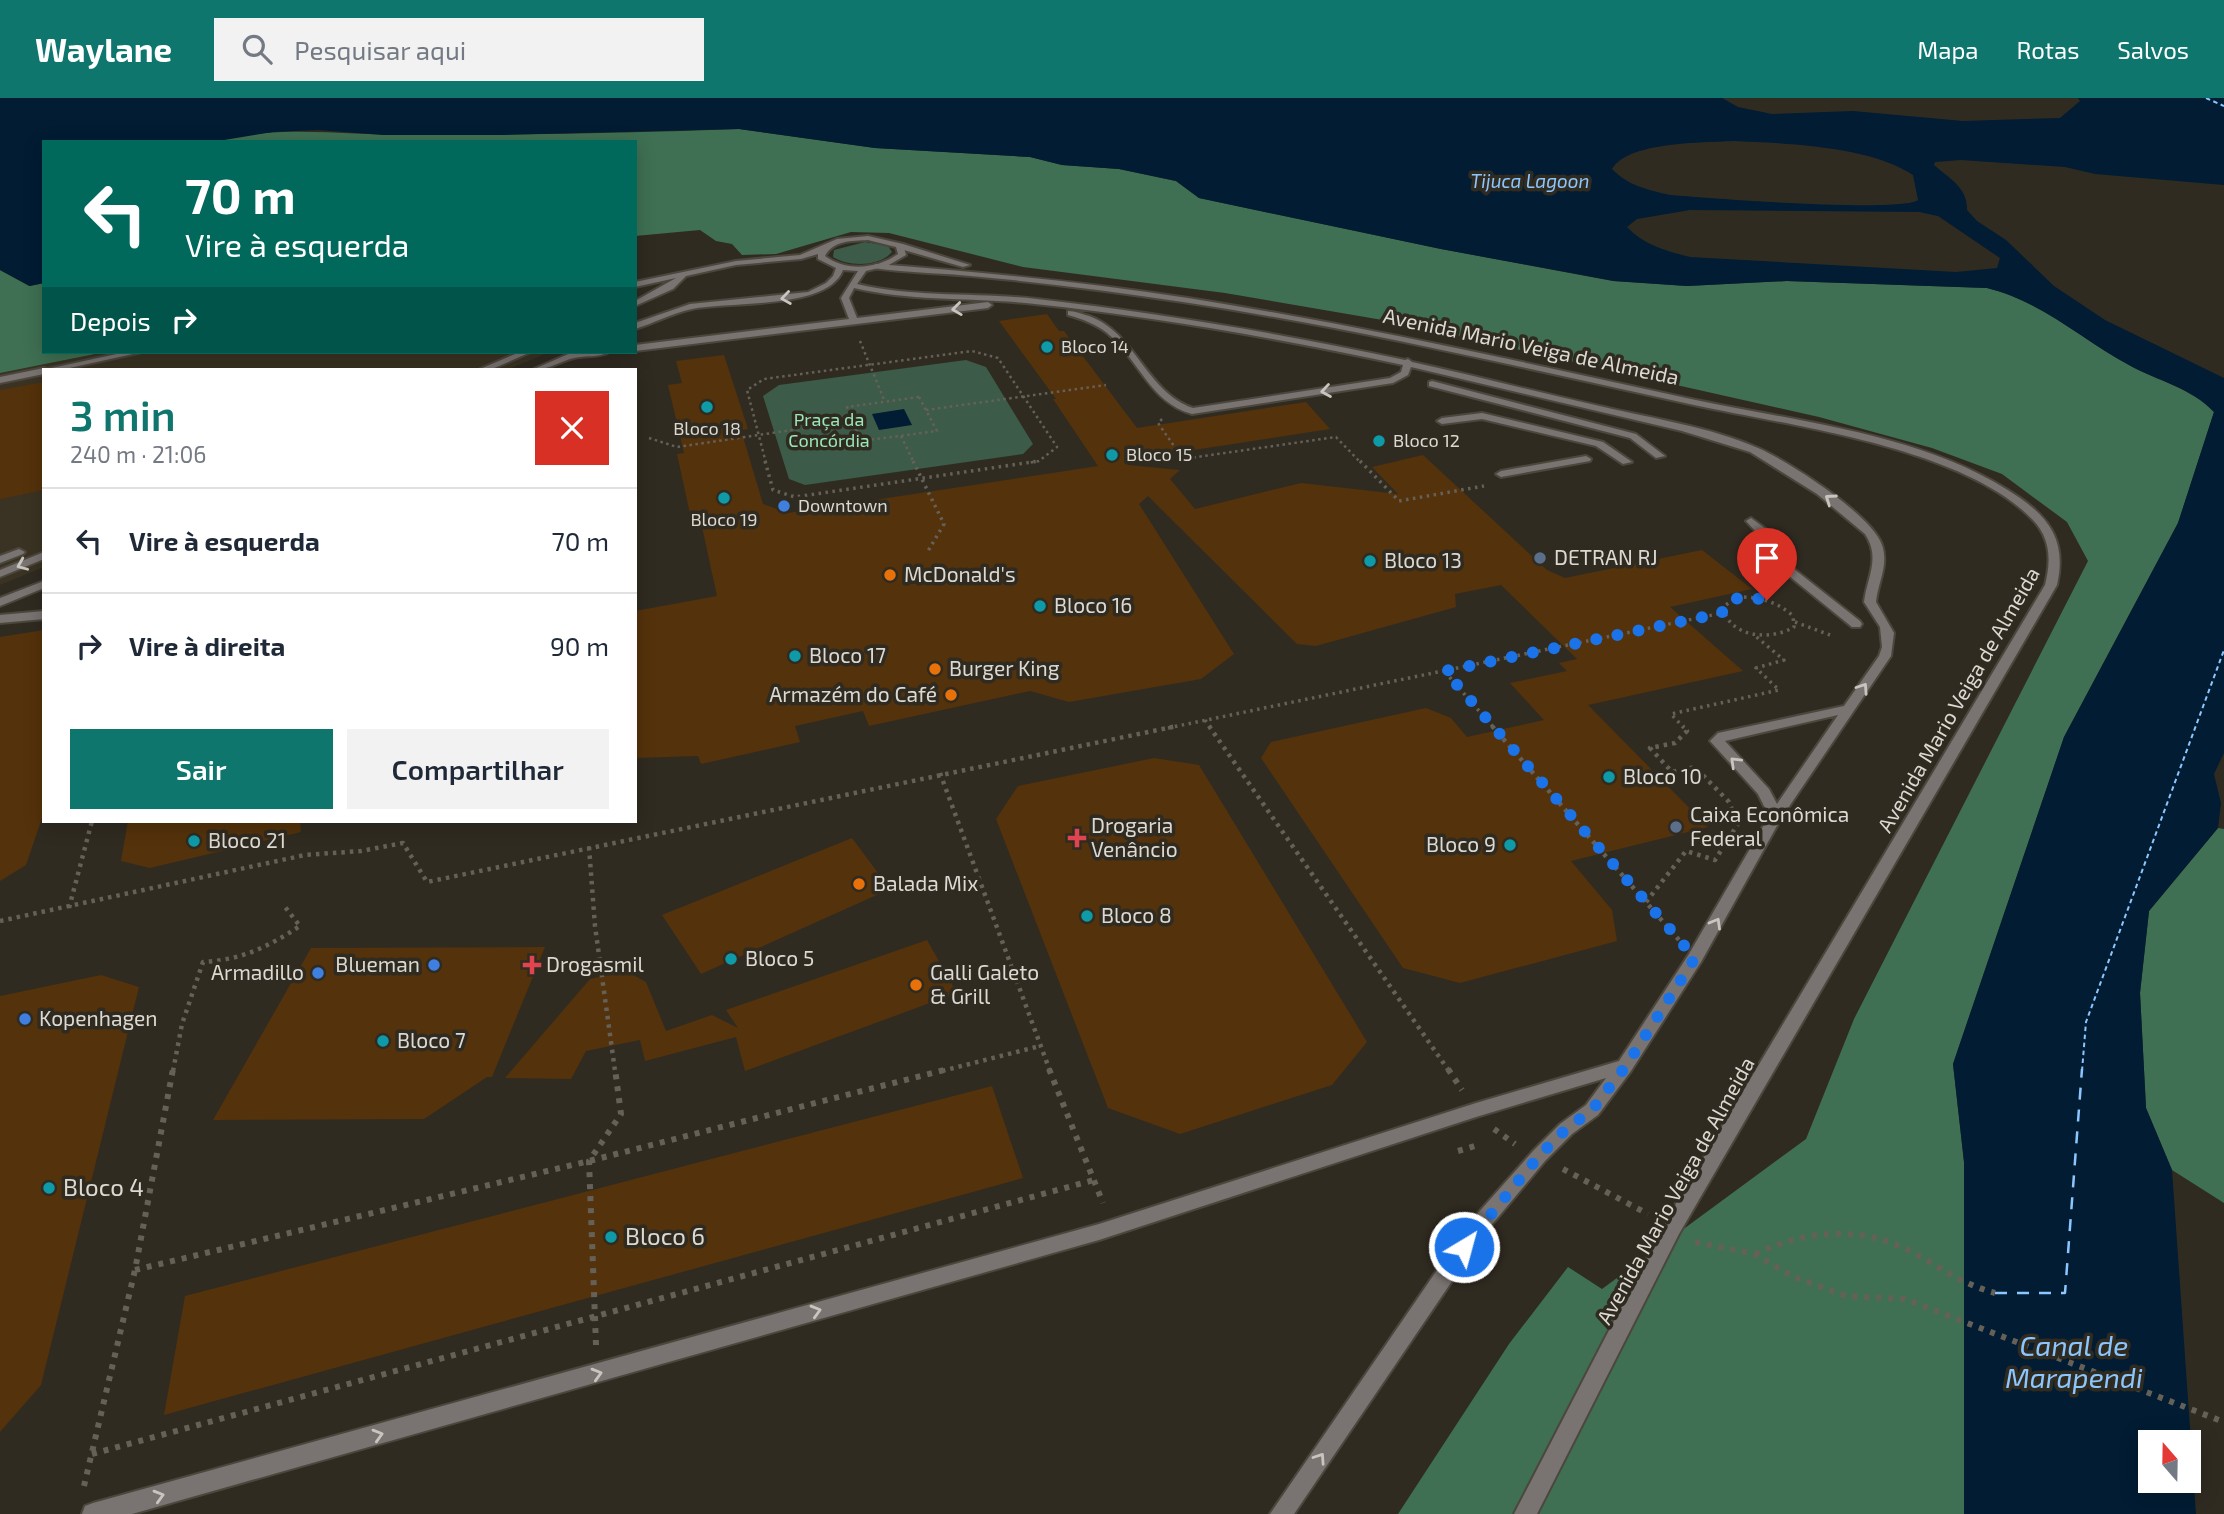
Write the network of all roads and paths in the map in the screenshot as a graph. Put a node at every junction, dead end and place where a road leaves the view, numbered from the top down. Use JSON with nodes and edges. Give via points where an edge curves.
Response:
{"nodes":[{"id":1,"x":900,"y":246,"type":"junction"},
{"id":2,"x":824,"y":249,"type":"junction"},
{"id":3,"x":780,"y":260,"type":"junction"},
{"id":4,"x":835,"y":265,"type":"junction"},
{"id":5,"x":870,"y":267,"type":"junction"},
{"id":6,"x":991,"y":273,"type":"junction"},
{"id":7,"x":685,"y":275,"type":"junction"},
{"id":8,"x":637,"y":285,"type":"edge"},
{"id":9,"x":852,"y":285,"type":"junction"},
{"id":10,"x":1025,"y":300,"type":"junction"},
{"id":11,"x":637,"y":303,"type":"edge"},
{"id":12,"x":1044,"y":303,"type":"junction"},
{"id":13,"x":893,"y":306,"type":"junction"},
{"id":14,"x":854,"y":322,"type":"junction"},
{"id":15,"x":637,"y":326,"type":"edge"},
{"id":16,"x":637,"y":348,"type":"edge"},
{"id":17,"x":128,"y":354,"type":"edge"},
{"id":18,"x":522,"y":354,"type":"edge"},
{"id":19,"x":576,"y":354,"type":"edge"},
{"id":20,"x":1408,"y":362,"type":"junction"},
{"id":21,"x":868,"y":365,"type":"junction"},
{"id":22,"x":57,"y":368,"type":"edge"},
{"id":23,"x":487,"y":368,"type":"edge"},
{"id":24,"x":541,"y":368,"type":"edge"},
{"id":25,"x":42,"y":371,"type":"edge"},
{"id":26,"x":0,"y":380,"type":"edge"},
{"id":27,"x":1432,"y":384,"type":"dead end"},
{"id":28,"x":1105,"y":385,"type":"dead end"},
{"id":29,"x":1023,"y":397,"type":"junction"},
{"id":30,"x":885,"y":401,"type":"junction"},
{"id":31,"x":1182,"y":409,"type":"junction"},
{"id":32,"x":926,"y":410,"type":"junction"},
{"id":33,"x":853,"y":421,"type":"junction"},
{"id":34,"x":1442,"y":421,"type":"dead end"},
{"id":35,"x":759,"y":435,"type":"junction"},
{"id":36,"x":901,"y":436,"type":"junction"},
{"id":37,"x":649,"y":438,"type":"dead end"},
{"id":38,"x":1660,"y":456,"type":"dead end"},
{"id":39,"x":1586,"y":459,"type":"dead end"},
{"id":40,"x":1627,"y":462,"type":"dead end"},
{"id":41,"x":923,"y":478,"type":"junction"},
{"id":42,"x":1498,"y":479,"type":"joint"},
{"id":43,"x":1751,"y":522,"type":"dead end"},
{"id":44,"x":928,"y":551,"type":"dead end"},
{"id":45,"x":19,"y":552,"type":"dead end"},
{"id":46,"x":42,"y":556,"type":"edge"},
{"id":47,"x":0,"y":560,"type":"edge"},
{"id":48,"x":0,"y":574,"type":"edge"},
{"id":49,"x":42,"y":585,"type":"edge"},
{"id":50,"x":0,"y":602,"type":"edge"},
{"id":51,"x":1722,"y":613,"type":"junction"},
{"id":52,"x":42,"y":615,"type":"edge"},
{"id":53,"x":0,"y":619,"type":"edge"},
{"id":54,"x":1856,"y":624,"type":"dead end"},
{"id":55,"x":1445,"y":671,"type":"junction"},
{"id":56,"x":1849,"y":709,"type":"junction"},
{"id":57,"x":1205,"y":720,"type":"junction"},
{"id":58,"x":940,"y":773,"type":"junction"},
{"id":59,"x":1776,"y":816,"type":"junction"},
{"id":60,"x":91,"y":823,"type":"edge"},
{"id":61,"x":589,"y":847,"type":"junction"},
{"id":62,"x":285,"y":907,"type":"dead end"},
{"id":63,"x":69,"y":908,"type":"junction"},
{"id":64,"x":0,"y":921,"type":"edge"},
{"id":65,"x":1695,"y":958,"type":"junction"},
{"id":66,"x":1040,"y":1046,"type":"junction"},
{"id":67,"x":1626,"y":1066,"type":"junction"},
{"id":68,"x":1476,"y":1110,"type":"junction"},
{"id":69,"x":1475,"y":1146,"type":"dead end"},
{"id":70,"x":1458,"y":1151,"type":"dead end"},
{"id":71,"x":1539,"y":1156,"type":"junction"},
{"id":72,"x":589,"y":1161,"type":"junction"},
{"id":73,"x":1094,"y":1180,"type":"junction"},
{"id":74,"x":1112,"y":1226,"type":"junction"},
{"id":75,"x":1672,"y":1228,"type":"junction"},
{"id":76,"x":1754,"y":1254,"type":"junction"},
{"id":77,"x":135,"y":1270,"type":"junction"},
{"id":78,"x":1995,"y":1293,"type":"dead end"},
{"id":79,"x":594,"y":1315,"type":"junction"},
{"id":80,"x":597,"y":1374,"type":"junction"},
{"id":81,"x":2223,"y":1421,"type":"edge"},
{"id":82,"x":92,"y":1454,"type":"junction"},
{"id":83,"x":83,"y":1490,"type":"dead end"},
{"id":84,"x":93,"y":1514,"type":"edge"},
{"id":85,"x":1281,"y":1514,"type":"edge"},
{"id":86,"x":1525,"y":1514,"type":"edge"}],
"edges":[{"from":1,"to":2,"type":"street","name":"Avenida Mario Veiga de Almeida","via":[[868,238]]},
{"from":1,"to":5,"type":"street","via":[[902,255]]},
{"from":1,"to":6,"type":"street","name":"Avenida Mario Veiga de Almeida"},
{"from":2,"to":3,"type":"street","name":"Avenida Mario Veiga de Almeida"},
{"from":2,"to":4,"type":"street","via":[[821,257]]},
{"from":3,"to":4,"type":"street","name":"Avenida Mario Veiga de Almeida"},
{"from":3,"to":7,"type":"street","via":[[736,263]]},
{"from":4,"to":5,"type":"street","name":"Avenida Mario Veiga de Almeida"},
{"from":4,"to":15,"type":"street","one_way":true,"via":[[839,274],[823,290],[690,307]]},
{"from":5,"to":6,"type":"street","name":"Avenida Mario Veiga de Almeida"},
{"from":5,"to":9,"type":"street"},
{"from":6,"to":75,"type":"street","name":"Avenida Mario Veiga de Almeida","via":[[1334,325],[1887,445],[1978,479],[2014,499],[2048,532],[2057,546],[2058,564],[2051,585]]},
{"from":7,"to":8,"type":"street"},
{"from":7,"to":11,"type":"street"},
{"from":9,"to":13,"type":"street"},
{"from":9,"to":14,"type":"street","via":[[845,298]]},
{"from":10,"to":12,"type":"street"},
{"from":10,"to":13,"type":"street"},
{"from":10,"to":13,"type":"street","one_way":true},
{"from":12,"to":20,"type":"street","via":[[1202,324]]},
{"from":12,"to":31,"type":"street","via":[[1099,323],[1114,334],[1173,405]]},
{"from":13,"to":14,"type":"street"},
{"from":14,"to":16,"type":"street"},
{"from":14,"to":21,"type":"path"},
{"from":17,"to":22,"type":"street"},
{"from":18,"to":23,"type":"street"},
{"from":19,"to":24,"type":"street"},
{"from":20,"to":31,"type":"street","one_way":true,"via":[[1405,373],[1393,380]]},
{"from":56,"to":20,"type":"street","one_way":true,"via":[[1891,641],[1889,628],[1870,602],[1880,570],[1876,541],[1866,525],[1773,460],[1732,443]]},
{"from":21,"to":29,"type":"path","via":[[972,351],[998,358]]},
{"from":21,"to":30,"type":"path"},
{"from":21,"to":35,"type":"path","via":[[764,379],[747,390]]},
{"from":25,"to":26,"type":"street"},
{"from":27,"to":38,"type":"street","via":[[1633,436]]},
{"from":28,"to":29,"type":"path"},
{"from":29,"to":32,"type":"path"},
{"from":29,"to":41,"type":"path","via":[[1057,447],[1039,461]]},
{"from":30,"to":32,"type":"path","via":[[919,397]]},
{"from":30,"to":33,"type":"path","via":[[847,407]]},
{"from":31,"to":42,"type":"path","via":[[1158,423],[1183,459],[1336,437],[1399,501]]},
{"from":32,"to":36,"type":"path","via":[[937,431]]},
{"from":33,"to":35,"type":"path"},
{"from":33,"to":36,"type":"path","via":[[861,441]]},
{"from":34,"to":40,"type":"street","via":[[1482,416],[1600,444]]},
{"from":35,"to":37,"type":"path","via":[[677,447]]},
{"from":35,"to":41,"type":"path","via":[[773,490],[795,496]]},
{"from":36,"to":41,"type":"path"},
{"from":39,"to":42,"type":"street"},
{"from":41,"to":44,"type":"path","via":[[944,524]]},
{"from":43,"to":54,"type":"street","via":[[1762,531],[1761,542],[1776,560]]},
{"from":45,"to":47,"type":"street"},
{"from":46,"to":48,"type":"street","one_way":true},
{"from":49,"to":50,"type":"street"},
{"from":51,"to":51,"type":"path","via":[[1734,599],[1756,598],[1778,604],[1795,622],[1779,635],[1756,634],[1733,625]]},
{"from":51,"to":55,"type":"path"},
{"from":52,"to":53,"type":"street"},
{"from":55,"to":57,"type":"path"},
{"from":55,"to":65,"type":"path"},
{"from":56,"to":59,"type":"street"},
{"from":59,"to":56,"type":"street","one_way":true,"via":[[1764,792],[1717,741]]},
{"from":57,"to":58,"type":"path"},
{"from":57,"to":68,"type":"path"},
{"from":58,"to":61,"type":"path"},
{"from":58,"to":66,"type":"path"},
{"from":65,"to":59,"type":"street","one_way":true},
{"from":60,"to":63,"type":"path"},
{"from":61,"to":63,"type":"path","via":[[426,882],[403,843],[305,855]]},
{"from":61,"to":72,"type":"path","via":[[621,1114]]},
{"from":62,"to":77,"type":"path","via":[[300,926],[258,953],[230,962],[203,962],[183,1024]]},
{"from":63,"to":64,"type":"path"},
{"from":65,"to":67,"type":"street"},
{"from":66,"to":72,"type":"path"},
{"from":66,"to":73,"type":"path"},
{"from":67,"to":68,"type":"street"},
{"from":67,"to":71,"type":"street","via":[[1592,1110]]},
{"from":68,"to":71,"type":"path","via":[[1501,1136]]},
{"from":68,"to":74,"type":"street"},
{"from":69,"to":70,"type":"path"},
{"from":71,"to":75,"type":"path"},
{"from":85,"to":71,"type":"street","one_way":true,"via":[[1477,1228]]},
{"from":72,"to":77,"type":"path"},
{"from":72,"to":79,"type":"path"},
{"from":73,"to":74,"type":"path"},
{"from":73,"to":79,"type":"path"},
{"from":80,"to":74,"type":"street","one_way":true},
{"from":75,"to":76,"type":"path","via":[[1699,1245]]},
{"from":75,"to":86,"type":"street","name":"Avenida Mario Veiga de Almeida"},
{"from":76,"to":78,"type":"path","via":[[1792,1237],[1823,1232],[1871,1236],[1903,1247],[1965,1284]]},
{"from":76,"to":81,"type":"path","via":[[1794,1277],[1846,1296],[1905,1298]]},
{"from":77,"to":82,"type":"path"},
{"from":79,"to":80,"type":"path"},
{"from":79,"to":82,"type":"path"},
{"from":84,"to":80,"type":"street","one_way":true},
{"from":82,"to":83,"type":"path"}]}
